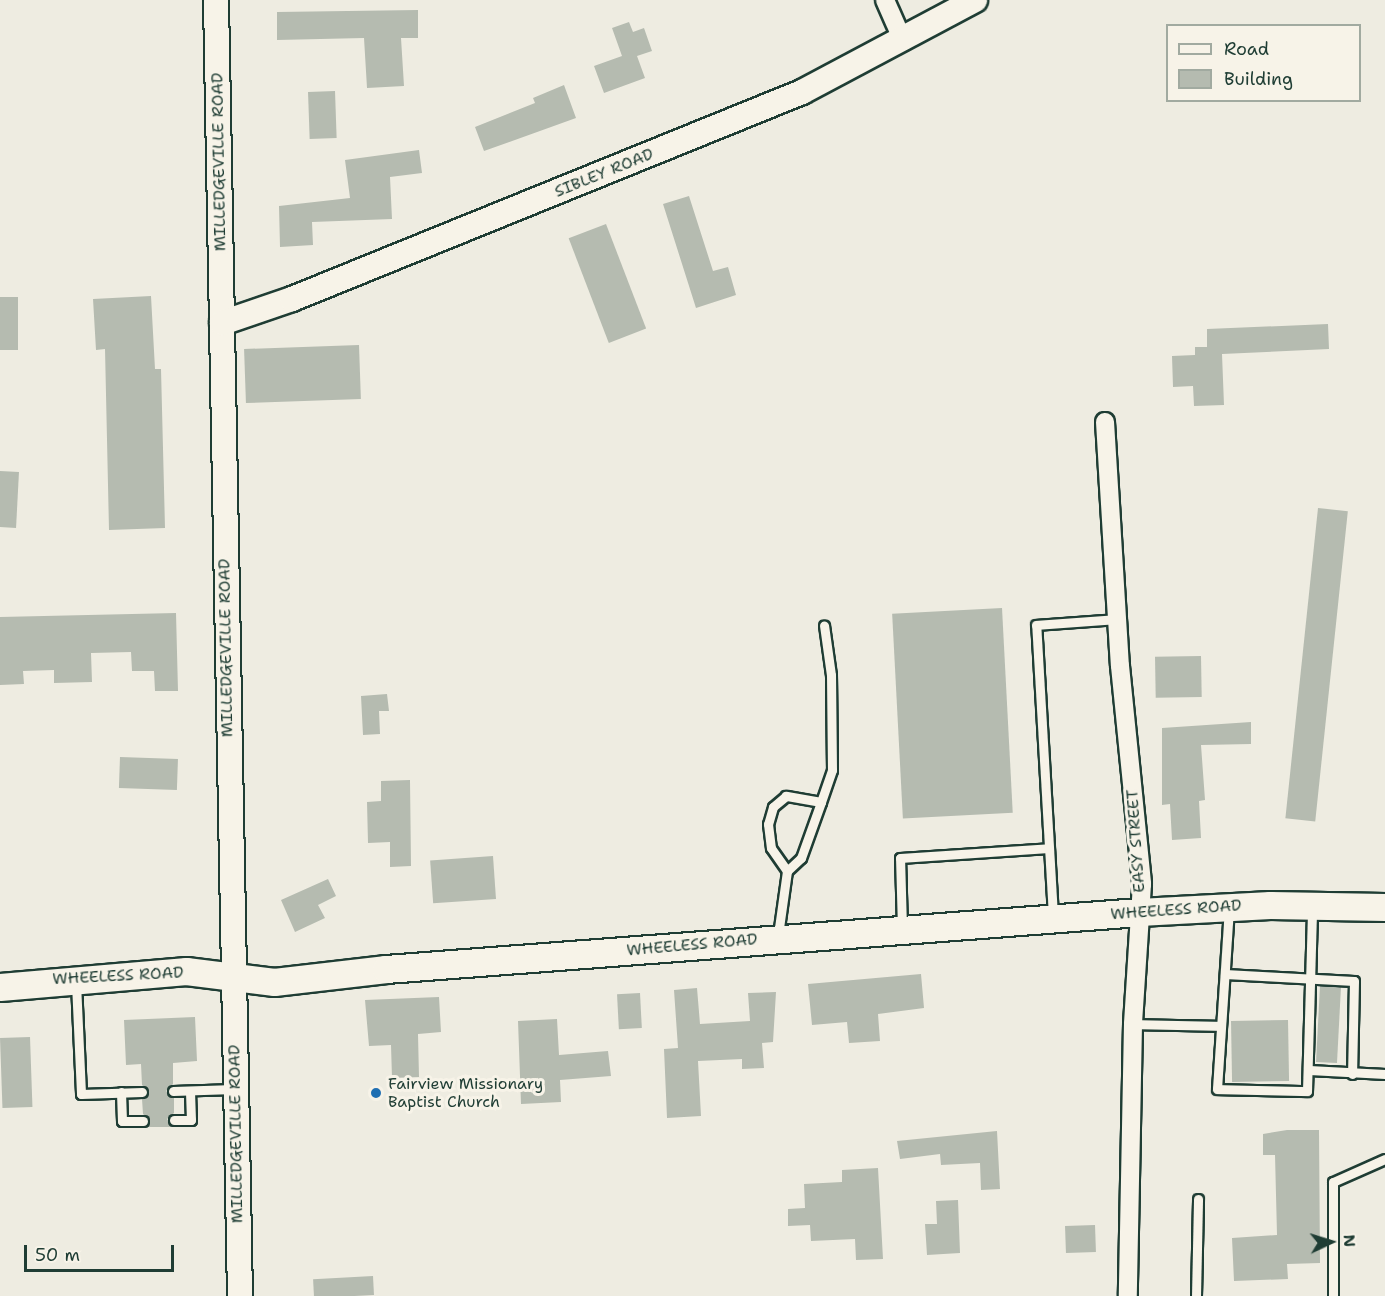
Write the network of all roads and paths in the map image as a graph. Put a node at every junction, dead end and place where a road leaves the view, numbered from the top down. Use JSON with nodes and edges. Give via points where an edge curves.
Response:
{"nodes":[{"id":1,"x":216,"y":0,"type":"edge"},
{"id":2,"x":885,"y":0,"type":"edge"},
{"id":3,"x":975,"y":0,"type":"edge"},
{"id":4,"x":903,"y":41,"type":"junction"},
{"id":5,"x":222,"y":322,"type":"junction"},
{"id":6,"x":1106,"y":422,"type":"dead end"},
{"id":7,"x":1117,"y":620,"type":"junction"},
{"id":8,"x":824,"y":625,"type":"dead end"},
{"id":9,"x":820,"y":802,"type":"junction"},
{"id":10,"x":1049,"y":848,"type":"junction"},
{"id":11,"x":787,"y":871,"type":"junction"},
{"id":12,"x":1312,"y":904,"type":"junction"},
{"id":13,"x":1229,"y":906,"type":"junction"},
{"id":14,"x":1385,"y":906,"type":"edge"},
{"id":15,"x":1139,"y":912,"type":"junction"},
{"id":16,"x":1053,"y":918,"type":"junction"},
{"id":17,"x":902,"y":929,"type":"junction"},
{"id":18,"x":778,"y":938,"type":"junction"},
{"id":19,"x":1225,"y":974,"type":"junction"},
{"id":20,"x":1310,"y":976,"type":"junction"},
{"id":21,"x":75,"y":977,"type":"junction"},
{"id":22,"x":232,"y":977,"type":"junction"},
{"id":23,"x":7,"y":985,"type":"edge"},
{"id":24,"x":1310,"y":1009,"type":"junction"},
{"id":25,"x":1320,"y":1010,"type":"dead end"},
{"id":26,"x":1342,"y":1011,"type":"dead end"},
{"id":27,"x":1353,"y":1012,"type":"junction"},
{"id":28,"x":1133,"y":1024,"type":"junction"},
{"id":29,"x":1221,"y":1026,"type":"junction"},
{"id":30,"x":1309,"y":1035,"type":"junction"},
{"id":31,"x":1321,"y":1036,"type":"dead end"},
{"id":32,"x":1342,"y":1037,"type":"dead end"},
{"id":33,"x":1353,"y":1037,"type":"junction"},
{"id":34,"x":1309,"y":1070,"type":"junction"},
{"id":35,"x":1352,"y":1074,"type":"junction"},
{"id":36,"x":1385,"y":1074,"type":"edge"},
{"id":37,"x":235,"y":1089,"type":"junction"},
{"id":38,"x":173,"y":1091,"type":"dead end"},
{"id":39,"x":190,"y":1091,"type":"junction"},
{"id":40,"x":121,"y":1092,"type":"junction"},
{"id":41,"x":142,"y":1092,"type":"dead end"},
{"id":42,"x":174,"y":1120,"type":"dead end"},
{"id":43,"x":143,"y":1121,"type":"dead end"},
{"id":44,"x":1385,"y":1158,"type":"edge"},
{"id":45,"x":1198,"y":1199,"type":"dead end"},
{"id":46,"x":240,"y":1296,"type":"edge"},
{"id":47,"x":1128,"y":1296,"type":"edge"},
{"id":48,"x":1196,"y":1296,"type":"edge"},
{"id":49,"x":1333,"y":1296,"type":"edge"}],
"edges":[{"from":1,"to":5,"type":"street","name":"MILLEDGEVILLE ROAD"},
{"from":2,"to":4,"type":"street"},
{"from":3,"to":4,"type":"street","name":"SIBLEY ROAD"},
{"from":4,"to":5,"type":"street","name":"SIBLEY ROAD","via":[[760,109],[292,299]]},
{"from":5,"to":22,"type":"street","name":"MILLEDGEVILLE ROAD"},
{"from":6,"to":7,"type":"street","name":"EASY STREET"},
{"from":7,"to":10,"type":"lane","via":[[1036,625]]},
{"from":7,"to":15,"type":"street","name":"EASY STREET","via":[[1142,884]]},
{"from":8,"to":9,"type":"lane","via":[[831,675],[832,770]]},
{"from":9,"to":11,"type":"lane","via":[[801,858]]},
{"from":9,"to":11,"type":"lane","via":[[786,796],[773,807],[768,824],[771,848]]},
{"from":10,"to":16,"type":"lane"},
{"from":10,"to":17,"type":"lane","via":[[900,858]]},
{"from":11,"to":18,"type":"lane"},
{"from":12,"to":13,"type":"main road","name":"WHEELESS ROAD"},
{"from":12,"to":14,"type":"main road","name":"WHEELESS ROAD"},
{"from":12,"to":20,"type":"lane"},
{"from":13,"to":15,"type":"main road","name":"WHEELESS ROAD"},
{"from":13,"to":19,"type":"lane"},
{"from":15,"to":16,"type":"main road","name":"WHEELESS ROAD"},
{"from":15,"to":28,"type":"street","name":"EASY STREET"},
{"from":16,"to":17,"type":"main road","name":"WHEELESS ROAD"},
{"from":17,"to":18,"type":"main road","name":"WHEELESS ROAD"},
{"from":18,"to":22,"type":"main road","name":"WHEELESS ROAD","via":[[386,969],[336,978],[274,982]]},
{"from":19,"to":20,"type":"lane"},
{"from":19,"to":29,"type":"lane"},
{"from":20,"to":24,"type":"lane"},
{"from":20,"to":27,"type":"lane","via":[[1354,981]]},
{"from":21,"to":22,"type":"main road","name":"WHEELESS ROAD","via":[[186,971]]},
{"from":21,"to":23,"type":"main road","name":"WHEELESS ROAD"},
{"from":21,"to":40,"type":"lane","via":[[81,1094]]},
{"from":22,"to":37,"type":"street","name":"MILLEDGEVILLE ROAD"},
{"from":24,"to":25,"type":"lane"},
{"from":24,"to":30,"type":"lane"},
{"from":26,"to":27,"type":"lane"},
{"from":27,"to":33,"type":"lane"},
{"from":28,"to":29,"type":"lane"},
{"from":28,"to":47,"type":"street","name":"EASY STREET"},
{"from":29,"to":34,"type":"lane","via":[[1217,1089],[1307,1091]]},
{"from":30,"to":31,"type":"lane"},
{"from":30,"to":34,"type":"lane"},
{"from":32,"to":33,"type":"lane"},
{"from":33,"to":35,"type":"lane"},
{"from":34,"to":35,"type":"lane"},
{"from":35,"to":36,"type":"lane"},
{"from":37,"to":39,"type":"lane"},
{"from":37,"to":46,"type":"street","name":"MILLEDGEVILLE ROAD"},
{"from":38,"to":39,"type":"lane"},
{"from":39,"to":42,"type":"lane","via":[[191,1120]]},
{"from":40,"to":41,"type":"lane"},
{"from":40,"to":43,"type":"lane","via":[[122,1121]]},
{"from":44,"to":49,"type":"lane","via":[[1333,1182]]},
{"from":45,"to":48,"type":"lane"}]}
